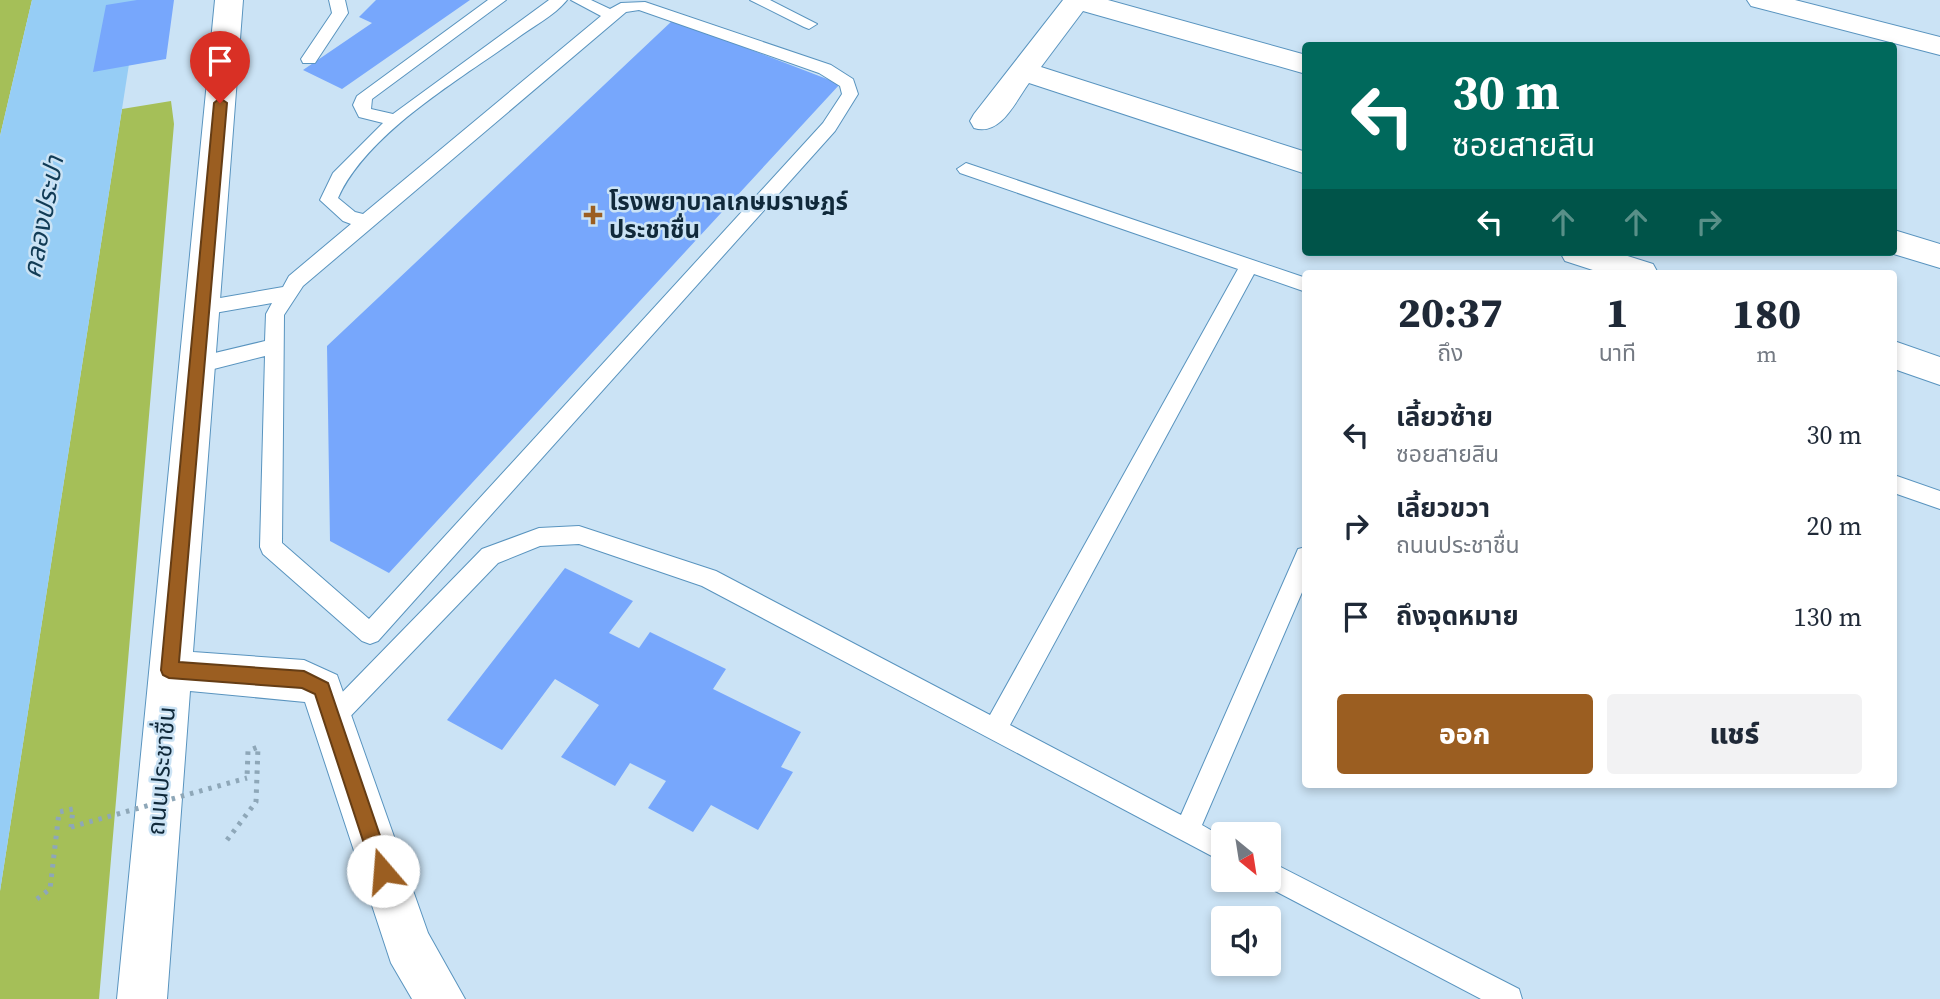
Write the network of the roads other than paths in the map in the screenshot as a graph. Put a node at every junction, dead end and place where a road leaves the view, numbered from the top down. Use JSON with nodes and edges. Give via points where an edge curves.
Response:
{"nodes":[{"id":1,"x":229,"y":0,"type":"edge"},
{"id":2,"x":337,"y":0,"type":"edge"},
{"id":3,"x":498,"y":0,"type":"edge"},
{"id":4,"x":559,"y":0,"type":"edge"},
{"id":5,"x":579,"y":0,"type":"edge"},
{"id":6,"x":758,"y":0,"type":"edge"},
{"id":7,"x":1077,"y":0,"type":"edge"},
{"id":8,"x":1760,"y":0,"type":"edge"},
{"id":9,"x":643,"y":2,"type":"edge"},
{"id":10,"x":1843,"y":11,"type":"edge"},
{"id":11,"x":613,"y":16,"type":"junction"},
{"id":12,"x":809,"y":24,"type":"dead end"},
{"id":13,"x":1940,"y":46,"type":"edge"},
{"id":14,"x":309,"y":59,"type":"dead end"},
{"id":15,"x":1302,"y":64,"type":"edge"},
{"id":16,"x":1023,"y":71,"type":"junction"},
{"id":17,"x":395,"y":120,"type":"junction"},
{"id":18,"x":985,"y":121,"type":"dead end"},
{"id":19,"x":1302,"y":162,"type":"edge"},
{"id":20,"x":966,"y":169,"type":"dead end"},
{"id":21,"x":366,"y":221,"type":"junction"},
{"id":22,"x":1897,"y":243,"type":"edge"},
{"id":23,"x":1589,"y":256,"type":"edge"},
{"id":24,"x":1940,"y":256,"type":"edge"},
{"id":25,"x":1249,"y":265,"type":"junction"},
{"id":26,"x":1632,"y":270,"type":"edge"},
{"id":27,"x":1302,"y":284,"type":"edge"},
{"id":28,"x":289,"y":293,"type":"junction"},
{"id":29,"x":203,"y":308,"type":"junction"},
{"id":30,"x":274,"y":346,"type":"junction"},
{"id":31,"x":1897,"y":356,"type":"edge"},
{"id":32,"x":198,"y":365,"type":"junction"},
{"id":33,"x":1940,"y":371,"type":"edge"},
{"id":34,"x":1897,"y":485,"type":"edge"},
{"id":35,"x":1940,"y":500,"type":"edge"},
{"id":36,"x":1302,"y":565,"type":"edge"},
{"id":37,"x":169,"y":670,"type":"junction"},
{"id":38,"x":332,"y":719,"type":"junction"},
{"id":39,"x":994,"y":731,"type":"junction"},
{"id":40,"x":1187,"y":831,"type":"junction"},
{"id":41,"x":1211,"y":844,"type":"edge"},
{"id":42,"x":1281,"y":880,"type":"edge"},
{"id":43,"x":142,"y":999,"type":"edge"},
{"id":44,"x":440,"y":999,"type":"edge"},
{"id":45,"x":1509,"y":999,"type":"edge"}],
"edges":[{"from":1,"to":29,"type":"main road","name":"ถนนประชาชื่น"},
{"from":2,"to":14,"type":"lane","via":[[340,13]]},
{"from":3,"to":17,"type":"lane","via":[[365,96],[361,105],[365,113]]},
{"from":4,"to":17,"type":"lane"},
{"from":5,"to":11,"type":"lane"},
{"from":6,"to":12,"type":"lane"},
{"from":7,"to":15,"type":"main road"},
{"from":7,"to":16,"type":"main road"},
{"from":8,"to":10,"type":"main road"},
{"from":9,"to":11,"type":"lane","via":[[621,8]]},
{"from":9,"to":30,"type":"lane","via":[[825,69],[847,83],[850,94],[829,127],[370,634],[271,547]]},
{"from":10,"to":13,"type":"main road"},
{"from":11,"to":21,"type":"lane"},
{"from":16,"to":18,"type":"main road"},
{"from":16,"to":19,"type":"main road"},
{"from":17,"to":21,"type":"lane","via":[[338,176],[331,190],[330,200],[337,210]]},
{"from":20,"to":25,"type":"lane"},
{"from":21,"to":28,"type":"lane","via":[[296,281]]},
{"from":22,"to":24,"type":"main road"},
{"from":23,"to":26,"type":"main road"},
{"from":25,"to":27,"type":"lane"},
{"from":25,"to":39,"type":"lane"},
{"from":28,"to":29,"type":"lane"},
{"from":28,"to":30,"type":"lane","via":[[275,314]]},
{"from":29,"to":32,"type":"main road","name":"ถนนประชาชื่น"},
{"from":30,"to":32,"type":"lane"},
{"from":31,"to":33,"type":"main road"},
{"from":32,"to":37,"type":"main road","name":"ถนนประชาชื่น"},
{"from":34,"to":35,"type":"lane"},
{"from":36,"to":40,"type":"lane"},
{"from":37,"to":38,"type":"main road","via":[[304,680],[322,689]]},
{"from":37,"to":43,"type":"main road","name":"ถนนประชาชื่น"},
{"from":38,"to":39,"type":"lane","via":[[490,556],[539,537],[579,535],[708,578]]},
{"from":38,"to":44,"type":"main road","via":[[408,946]]},
{"from":39,"to":40,"type":"lane"},
{"from":40,"to":41,"type":"lane"},
{"from":42,"to":45,"type":"lane"}]}
